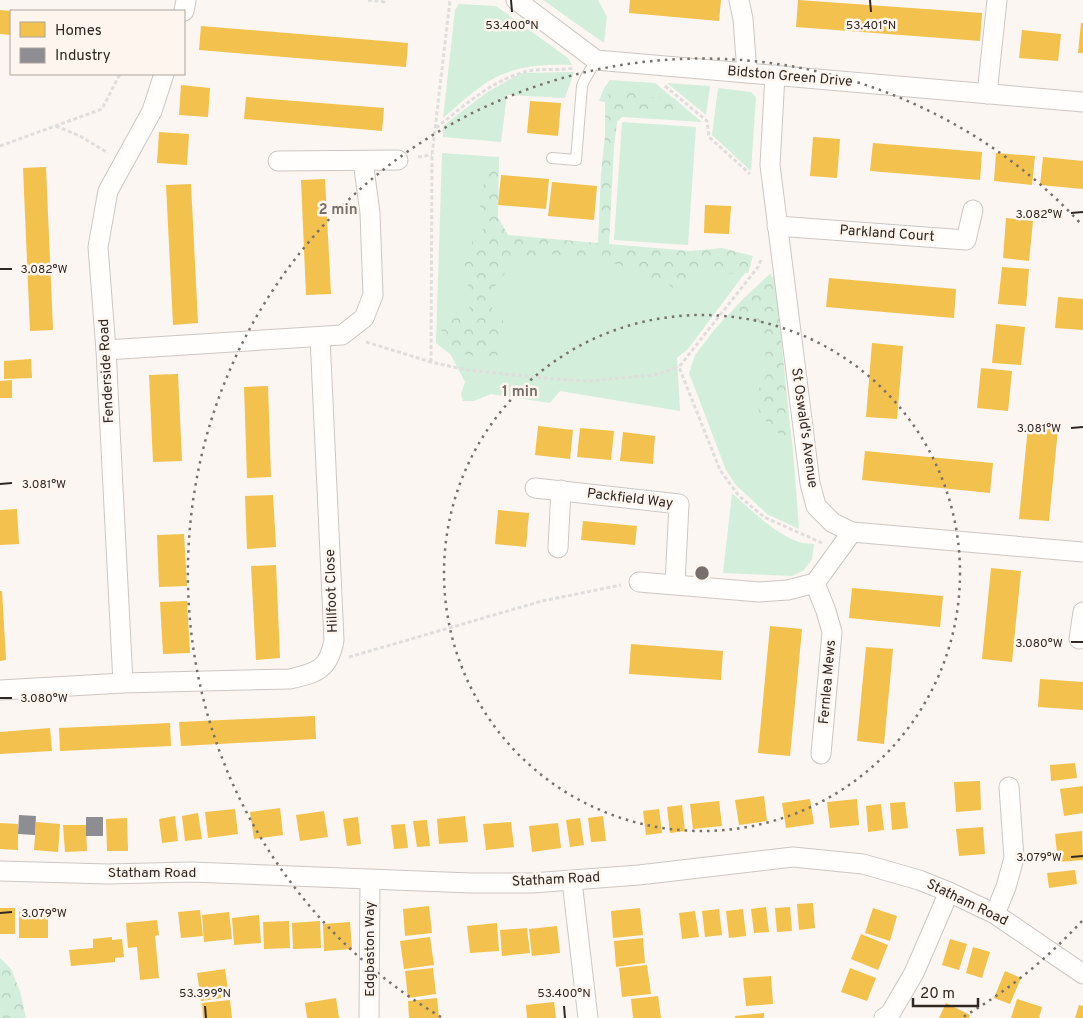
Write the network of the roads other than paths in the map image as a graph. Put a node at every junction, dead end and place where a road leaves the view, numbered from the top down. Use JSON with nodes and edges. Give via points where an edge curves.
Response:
{"nodes":[{"id":1,"x":516,"y":0,"type":"edge"},
{"id":2,"x":739,"y":0,"type":"edge"},
{"id":3,"x":997,"y":0,"type":"edge"},
{"id":4,"x":596,"y":60,"type":"junction"},
{"id":5,"x":747,"y":73,"type":"junction"},
{"id":6,"x":164,"y":75,"type":"edge"},
{"id":7,"x":775,"y":75,"type":"junction"},
{"id":8,"x":987,"y":94,"type":"junction"},
{"id":9,"x":1083,"y":102,"type":"edge"},
{"id":10,"x":552,"y":158,"type":"dead end"},
{"id":11,"x":398,"y":160,"type":"dead end"},
{"id":12,"x":278,"y":161,"type":"dead end"},
{"id":13,"x":364,"y":161,"type":"junction"},
{"id":14,"x":973,"y":210,"type":"dead end"},
{"id":15,"x":777,"y":226,"type":"junction"},
{"id":16,"x":320,"y":337,"type":"junction"},
{"id":17,"x":106,"y":350,"type":"junction"},
{"id":18,"x":535,"y":488,"type":"dead end"},
{"id":19,"x":561,"y":490,"type":"junction"},
{"id":20,"x":852,"y":532,"type":"junction"},
{"id":21,"x":558,"y":548,"type":"dead end"},
{"id":22,"x":1083,"y":552,"type":"edge"},
{"id":23,"x":639,"y":582,"type":"road end"},
{"id":24,"x":814,"y":582,"type":"junction"},
{"id":25,"x":675,"y":584,"type":"junction"},
{"id":26,"x":1083,"y":612,"type":"edge"},
{"id":27,"x":1079,"y":639,"type":"dead end"},
{"id":28,"x":123,"y":683,"type":"junction"},
{"id":29,"x":0,"y":690,"type":"edge"},
{"id":30,"x":821,"y":754,"type":"dead end"},
{"id":31,"x":1009,"y":787,"type":"dead end"},
{"id":32,"x":0,"y":871,"type":"edge"},
{"id":33,"x":370,"y":880,"type":"junction"},
{"id":34,"x":572,"y":881,"type":"junction"},
{"id":35,"x":949,"y":892,"type":"junction"},
{"id":36,"x":995,"y":914,"type":"junction"},
{"id":37,"x":1083,"y":974,"type":"edge"},
{"id":38,"x":369,"y":1018,"type":"edge"},
{"id":39,"x":588,"y":1018,"type":"edge"},
{"id":40,"x":884,"y":1018,"type":"edge"}],
"edges":[{"from":1,"to":4,"type":"street"},
{"from":2,"to":5,"type":"street"},
{"from":3,"to":8,"type":"street"},
{"from":4,"to":5,"type":"street","name":"Bidston Green Drive"},
{"from":4,"to":10,"type":"lane","via":[[582,86],[576,160]]},
{"from":5,"to":7,"type":"street","name":"Bidston Green Drive"},
{"from":6,"to":17,"type":"street","name":"Fenderside Road","via":[[152,111],[108,191],[98,247]]},
{"from":7,"to":8,"type":"street","name":"Bidston Green Drive"},
{"from":7,"to":15,"type":"street","name":"St Oswald's Avenue","via":[[770,165]]},
{"from":8,"to":9,"type":"street","name":"Bidston Green Drive"},
{"from":11,"to":13,"type":"street"},
{"from":12,"to":13,"type":"street"},
{"from":13,"to":16,"type":"street","via":[[370,212],[373,295],[364,318],[342,335]]},
{"from":14,"to":15,"type":"street","name":"Parkland Court","via":[[966,240]]},
{"from":15,"to":20,"type":"street","name":"St Oswald's Avenue","via":[[810,483],[816,506],[833,523]]},
{"from":16,"to":17,"type":"street"},
{"from":16,"to":28,"type":"street","name":"Hillfoot Close","via":[[334,632],[332,652],[326,664],[314,673],[290,679]]},
{"from":17,"to":28,"type":"street","name":"Fenderside Road"},
{"from":18,"to":19,"type":"street","name":"Packfield Way"},
{"from":19,"to":21,"type":"street"},
{"from":19,"to":25,"type":"street","name":"Packfield Way","via":[[679,504]]},
{"from":20,"to":22,"type":"street","name":"St Oswald's Avenue"},
{"from":20,"to":24,"type":"street"},
{"from":23,"to":25,"type":"street"},
{"from":24,"to":25,"type":"street","via":[[788,590],[759,592]]},
{"from":24,"to":30,"type":"street","name":"Fernlea Mews","via":[[832,632]]},
{"from":26,"to":27,"type":"street"},
{"from":28,"to":29,"type":"street"},
{"from":31,"to":36,"type":"street","via":[[1014,858]]},
{"from":32,"to":33,"type":"street","name":"Statham Road","via":[[191,872]]},
{"from":33,"to":34,"type":"street","name":"Statham Road"},
{"from":33,"to":38,"type":"street","name":"Edgbaston Way"},
{"from":34,"to":35,"type":"street","name":"Statham Road","via":[[793,856],[863,864]]},
{"from":34,"to":39,"type":"street"},
{"from":35,"to":36,"type":"street","name":"Statham Road"},
{"from":35,"to":40,"type":"street","via":[[914,973],[890,1014]]},
{"from":36,"to":37,"type":"street","name":"Statham Road"}]}
